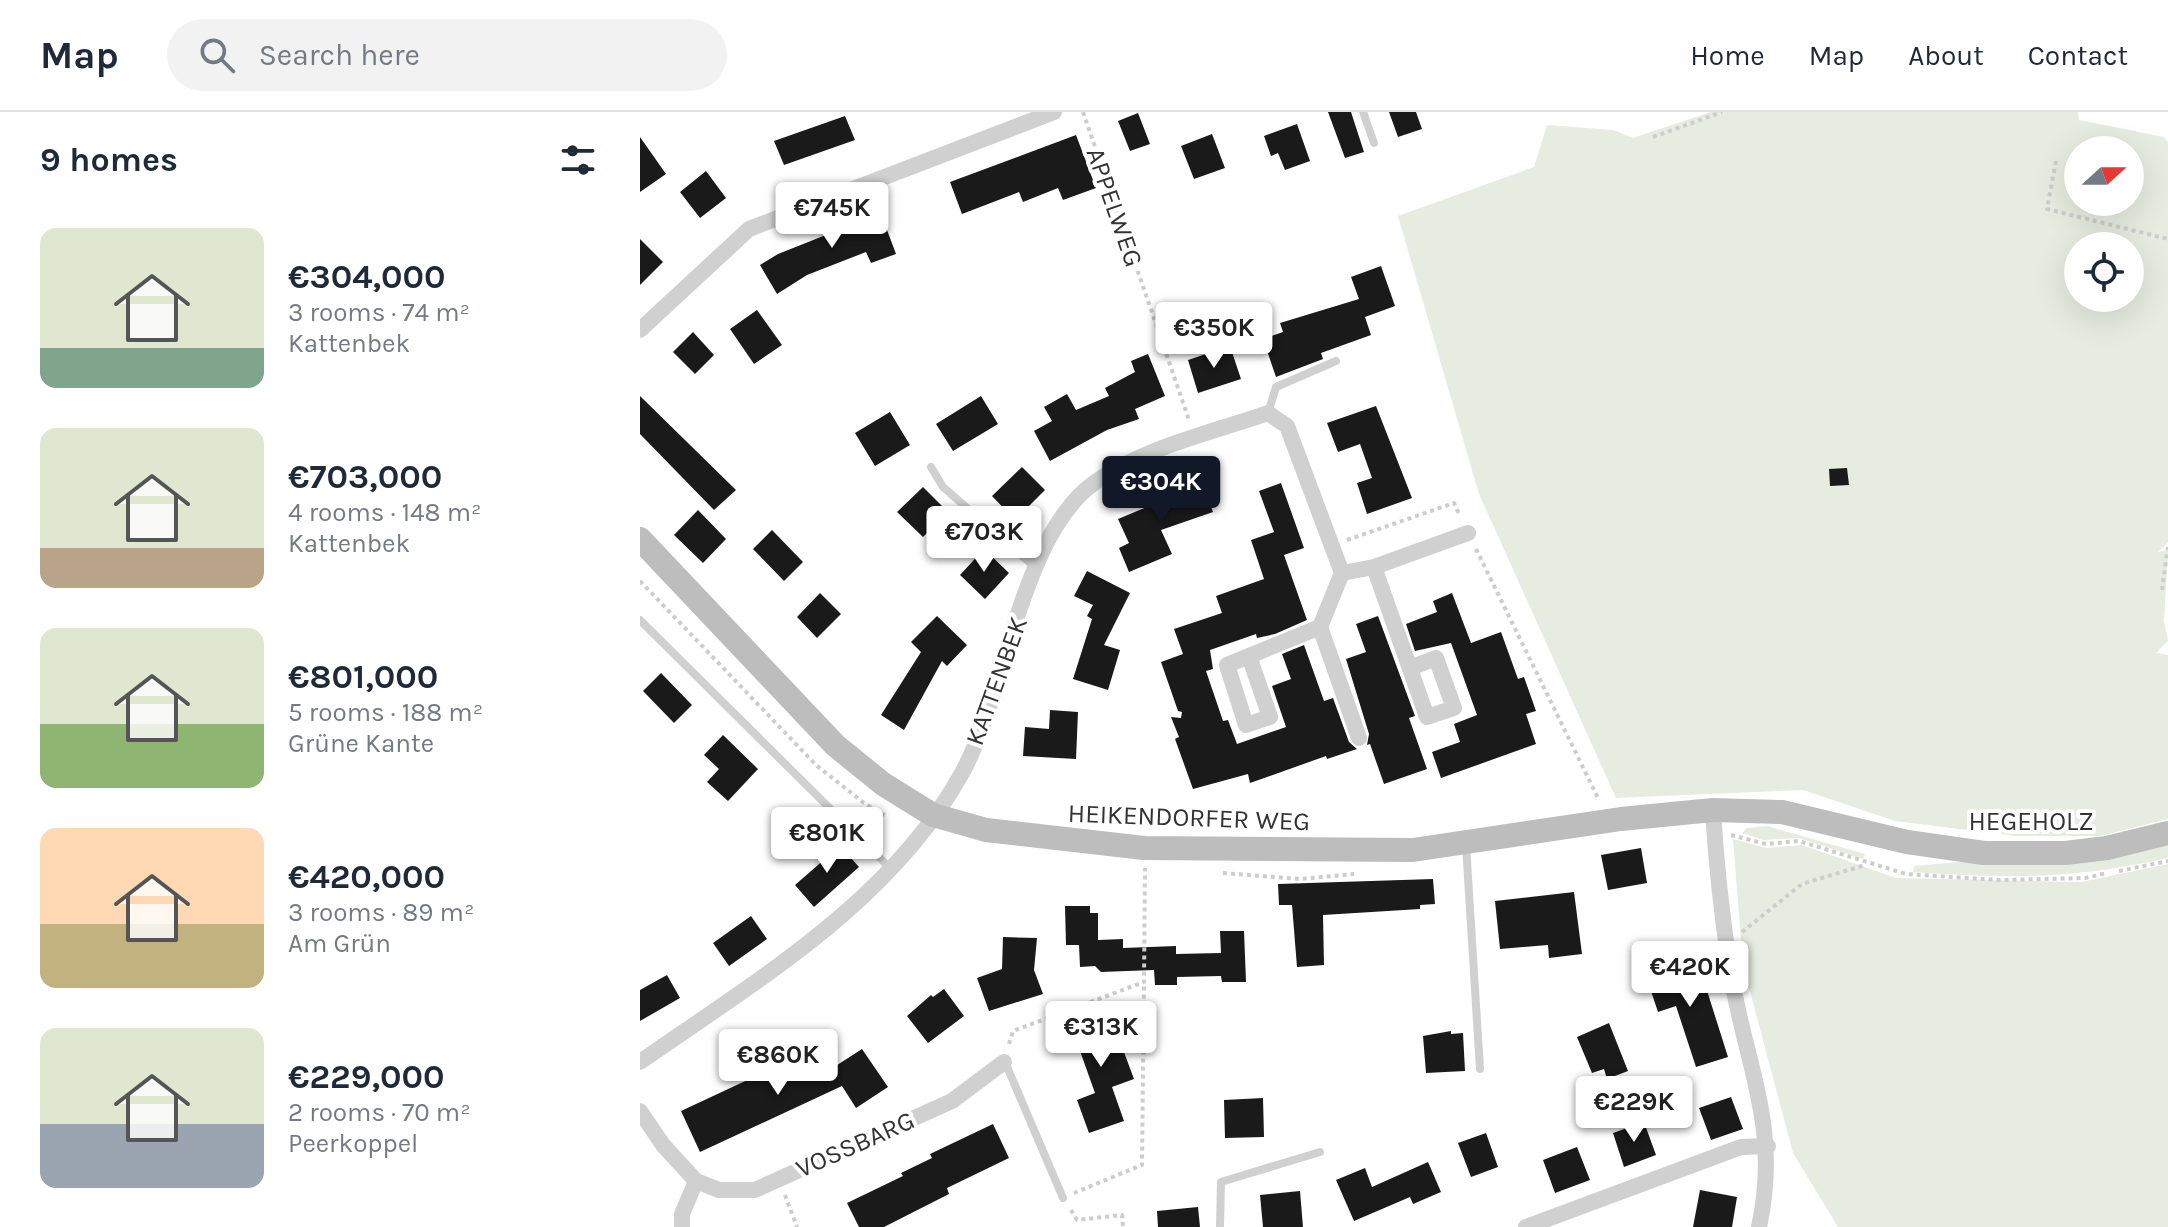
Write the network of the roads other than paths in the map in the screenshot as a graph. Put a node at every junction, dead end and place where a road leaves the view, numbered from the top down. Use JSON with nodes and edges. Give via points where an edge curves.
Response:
{"nodes":[{"id":1,"x":1054,"y":112,"type":"edge"},
{"id":2,"x":1363,"y":112,"type":"edge"},
{"id":3,"x":1374,"y":143,"type":"dead end"},
{"id":4,"x":640,"y":330,"type":"edge"},
{"id":5,"x":1336,"y":361,"type":"dead end"},
{"id":6,"x":1268,"y":413,"type":"junction"},
{"id":7,"x":931,"y":467,"type":"dead end"},
{"id":8,"x":1468,"y":533,"type":"road end"},
{"id":9,"x":640,"y":539,"type":"edge"},
{"id":10,"x":1374,"y":567,"type":"junction"},
{"id":11,"x":1036,"y":568,"type":"junction"},
{"id":12,"x":1342,"y":573,"type":"junction"},
{"id":13,"x":640,"y":620,"type":"edge"},
{"id":14,"x":1320,"y":627,"type":"junction"},
{"id":15,"x":1249,"y":656,"type":"dead end"},
{"id":16,"x":1410,"y":668,"type":"dead end"},
{"id":17,"x":1359,"y":738,"type":"dead end"},
{"id":18,"x":1713,"y":810,"type":"junction"},
{"id":19,"x":933,"y":815,"type":"junction"},
{"id":20,"x":2168,"y":833,"type":"edge"},
{"id":21,"x":1894,"y":838,"type":"joint"},
{"id":22,"x":1466,"y":844,"type":"junction"},
{"id":23,"x":890,"y":868,"type":"junction"},
{"id":24,"x":640,"y":1062,"type":"edge"},
{"id":25,"x":1004,"y":1062,"type":"joint"},
{"id":26,"x":1480,"y":1069,"type":"dead end"},
{"id":27,"x":640,"y":1111,"type":"edge"},
{"id":28,"x":1768,"y":1146,"type":"junction"},
{"id":29,"x":1320,"y":1152,"type":"dead end"},
{"id":30,"x":696,"y":1181,"type":"junction"},
{"id":31,"x":1063,"y":1198,"type":"road end"},
{"id":32,"x":682,"y":1227,"type":"edge"},
{"id":33,"x":1220,"y":1227,"type":"edge"},
{"id":34,"x":1526,"y":1227,"type":"edge"},
{"id":35,"x":1759,"y":1227,"type":"edge"}],
"edges":[{"from":1,"to":4,"type":"street","via":[[749,229]]},
{"from":2,"to":3,"type":"lane"},
{"from":5,"to":6,"type":"lane","via":[[1276,387]]},
{"from":6,"to":11,"type":"street","name":"KATTENBEK","via":[[1135,459],[1093,483],[1066,509]]},
{"from":6,"to":12,"type":"street","via":[[1287,426]]},
{"from":7,"to":11,"type":"lane","via":[[943,487]]},
{"from":8,"to":10,"type":"street"},
{"from":9,"to":19,"type":"street","name":"HEIKENDORFER WEG","via":[[835,745]]},
{"from":10,"to":12,"type":"street"},
{"from":10,"to":16,"type":"street"},
{"from":11,"to":19,"type":"street","name":"KATTENBEK","via":[[962,773]]},
{"from":12,"to":14,"type":"street"},
{"from":13,"to":23,"type":"lane"},
{"from":14,"to":15,"type":"street"},
{"from":14,"to":17,"type":"street"},
{"from":18,"to":21,"type":"street","name":"HEIKENDORFER WEG","via":[[1782,812]]},
{"from":18,"to":22,"type":"street","name":"HEIKENDORFER WEG"},
{"from":18,"to":28,"type":"street","via":[[1730,970]]},
{"from":19,"to":22,"type":"street","name":"HEIKENDORFER WEG","via":[[986,830],[1144,848],[1413,850]]},
{"from":19,"to":23,"type":"street","name":"KATTENBEK"},
{"from":20,"to":21,"type":"street","name":"HEGEHOLZ","via":[[2065,853],[1984,853]]},
{"from":22,"to":26,"type":"lane"},
{"from":23,"to":24,"type":"street","name":"KATTENBEK","via":[[823,935]]},
{"from":25,"to":30,"type":"street","name":"VOSSBARG","via":[[952,1101],[755,1190],[719,1190]]},
{"from":25,"to":31,"type":"lane"},
{"from":27,"to":30,"type":"street"},
{"from":28,"to":34,"type":"street","via":[[1741,1147]]},
{"from":28,"to":35,"type":"street"},
{"from":29,"to":33,"type":"lane","via":[[1221,1182]]},
{"from":30,"to":32,"type":"street"}]}
